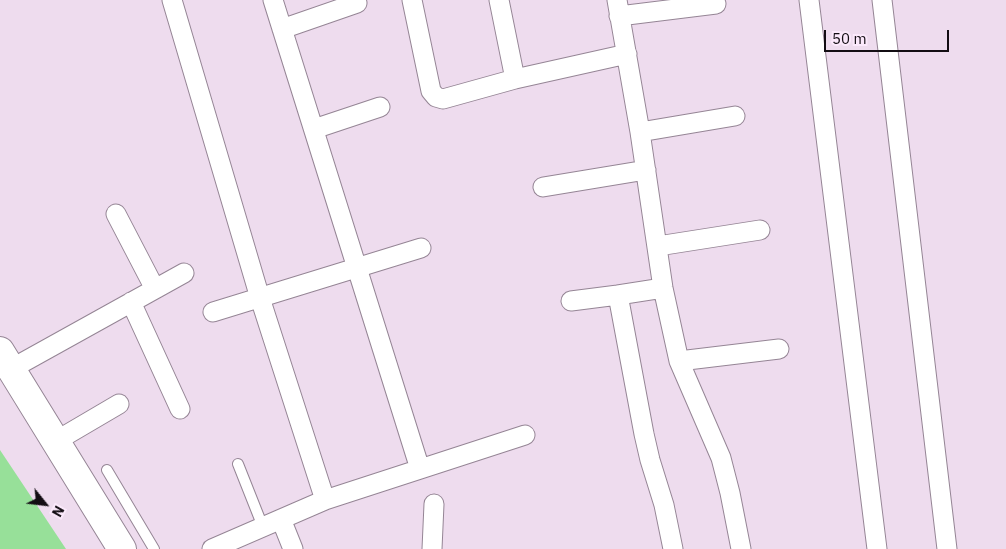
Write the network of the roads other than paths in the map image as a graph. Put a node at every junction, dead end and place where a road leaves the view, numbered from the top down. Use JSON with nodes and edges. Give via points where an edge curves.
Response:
{"nodes":[{"id":1,"x":172,"y":0,"type":"edge"},
{"id":2,"x":273,"y":0,"type":"edge"},
{"id":3,"x":412,"y":0,"type":"edge"},
{"id":4,"x":500,"y":0,"type":"edge"},
{"id":5,"x":810,"y":0,"type":"edge"},
{"id":6,"x":882,"y":0,"type":"edge"},
{"id":7,"x":357,"y":3,"type":"dead end"},
{"id":8,"x":716,"y":4,"type":"dead end"},
{"id":9,"x":671,"y":5,"type":"edge"},
{"id":10,"x":618,"y":8,"type":"edge"},
{"id":11,"x":282,"y":29,"type":"junction"},
{"id":12,"x":627,"y":54,"type":"junction"},
{"id":13,"x":515,"y":79,"type":"junction"},
{"id":14,"x":380,"y":108,"type":"dead end"},
{"id":15,"x":735,"y":116,"type":"dead end"},
{"id":16,"x":314,"y":129,"type":"junction"},
{"id":17,"x":640,"y":132,"type":"junction"},
{"id":18,"x":646,"y":170,"type":"junction"},
{"id":19,"x":543,"y":187,"type":"dead end"},
{"id":20,"x":116,"y":214,"type":"dead end"},
{"id":21,"x":760,"y":230,"type":"dead end"},
{"id":22,"x":658,"y":246,"type":"junction"},
{"id":23,"x":421,"y":248,"type":"dead end"},
{"id":24,"x":358,"y":266,"type":"junction"},
{"id":25,"x":184,"y":273,"type":"dead end"},
{"id":26,"x":663,"y":288,"type":"junction"},
{"id":27,"x":155,"y":289,"type":"junction"},
{"id":28,"x":618,"y":295,"type":"junction"},
{"id":29,"x":260,"y":298,"type":"junction"},
{"id":30,"x":571,"y":301,"type":"dead end"},
{"id":31,"x":131,"y":302,"type":"junction"},
{"id":32,"x":213,"y":312,"type":"dead end"},
{"id":33,"x":779,"y":349,"type":"dead end"},
{"id":34,"x":6,"y":360,"type":"edge"},
{"id":35,"x":679,"y":361,"type":"junction"},
{"id":36,"x":119,"y":404,"type":"dead end"},
{"id":37,"x":180,"y":409,"type":"dead end"},
{"id":38,"x":525,"y":436,"type":"dead end"},
{"id":39,"x":56,"y":441,"type":"junction"},
{"id":40,"x":238,"y":464,"type":"dead end"},
{"id":41,"x":420,"y":468,"type":"junction"},
{"id":42,"x":107,"y":470,"type":"dead end"},
{"id":43,"x":325,"y":500,"type":"junction"},
{"id":44,"x":434,"y":504,"type":"dead end"},
{"id":45,"x":281,"y":520,"type":"junction"},
{"id":46,"x":263,"y":527,"type":"junction"},
{"id":47,"x":122,"y":549,"type":"edge"},
{"id":48,"x":154,"y":549,"type":"edge"},
{"id":49,"x":212,"y":549,"type":"edge"},
{"id":50,"x":292,"y":549,"type":"edge"},
{"id":51,"x":432,"y":549,"type":"edge"},
{"id":52,"x":673,"y":549,"type":"edge"},
{"id":53,"x":741,"y":549,"type":"edge"},
{"id":54,"x":877,"y":549,"type":"edge"},
{"id":55,"x":947,"y":549,"type":"edge"}],
"edges":[{"from":1,"to":29,"type":"street"},
{"from":2,"to":11,"type":"street"},
{"from":3,"to":13,"type":"street","via":[[436,97],[443,99]]},
{"from":4,"to":13,"type":"street"},
{"from":5,"to":54,"type":"street"},
{"from":6,"to":55,"type":"street"},
{"from":7,"to":11,"type":"street"},
{"from":8,"to":9,"type":"street"},
{"from":9,"to":10,"type":"street"},
{"from":10,"to":12,"type":"street"},
{"from":11,"to":16,"type":"street"},
{"from":12,"to":13,"type":"street"},
{"from":12,"to":17,"type":"street"},
{"from":14,"to":16,"type":"street"},
{"from":15,"to":17,"type":"street"},
{"from":16,"to":24,"type":"street"},
{"from":17,"to":18,"type":"street"},
{"from":18,"to":19,"type":"street"},
{"from":18,"to":22,"type":"street"},
{"from":20,"to":27,"type":"street"},
{"from":21,"to":22,"type":"street"},
{"from":22,"to":26,"type":"street"},
{"from":23,"to":24,"type":"street"},
{"from":24,"to":29,"type":"street"},
{"from":24,"to":41,"type":"street"},
{"from":25,"to":27,"type":"street"},
{"from":26,"to":28,"type":"street"},
{"from":26,"to":35,"type":"street"},
{"from":27,"to":31,"type":"street"},
{"from":28,"to":30,"type":"street"},
{"from":28,"to":52,"type":"street","via":[[644,434]]},
{"from":29,"to":32,"type":"street"},
{"from":29,"to":43,"type":"street"},
{"from":31,"to":34,"type":"street"},
{"from":31,"to":37,"type":"street"},
{"from":33,"to":35,"type":"street"},
{"from":34,"to":39,"type":"street"},
{"from":35,"to":53,"type":"street","via":[[721,458]]},
{"from":36,"to":39,"type":"street"},
{"from":38,"to":41,"type":"street"},
{"from":39,"to":47,"type":"street"},
{"from":40,"to":46,"type":"lane"},
{"from":41,"to":43,"type":"street"},
{"from":42,"to":48,"type":"lane"},
{"from":43,"to":45,"type":"street"},
{"from":44,"to":51,"type":"street"},
{"from":45,"to":46,"type":"street"},
{"from":45,"to":50,"type":"street"},
{"from":46,"to":49,"type":"street"}]}
